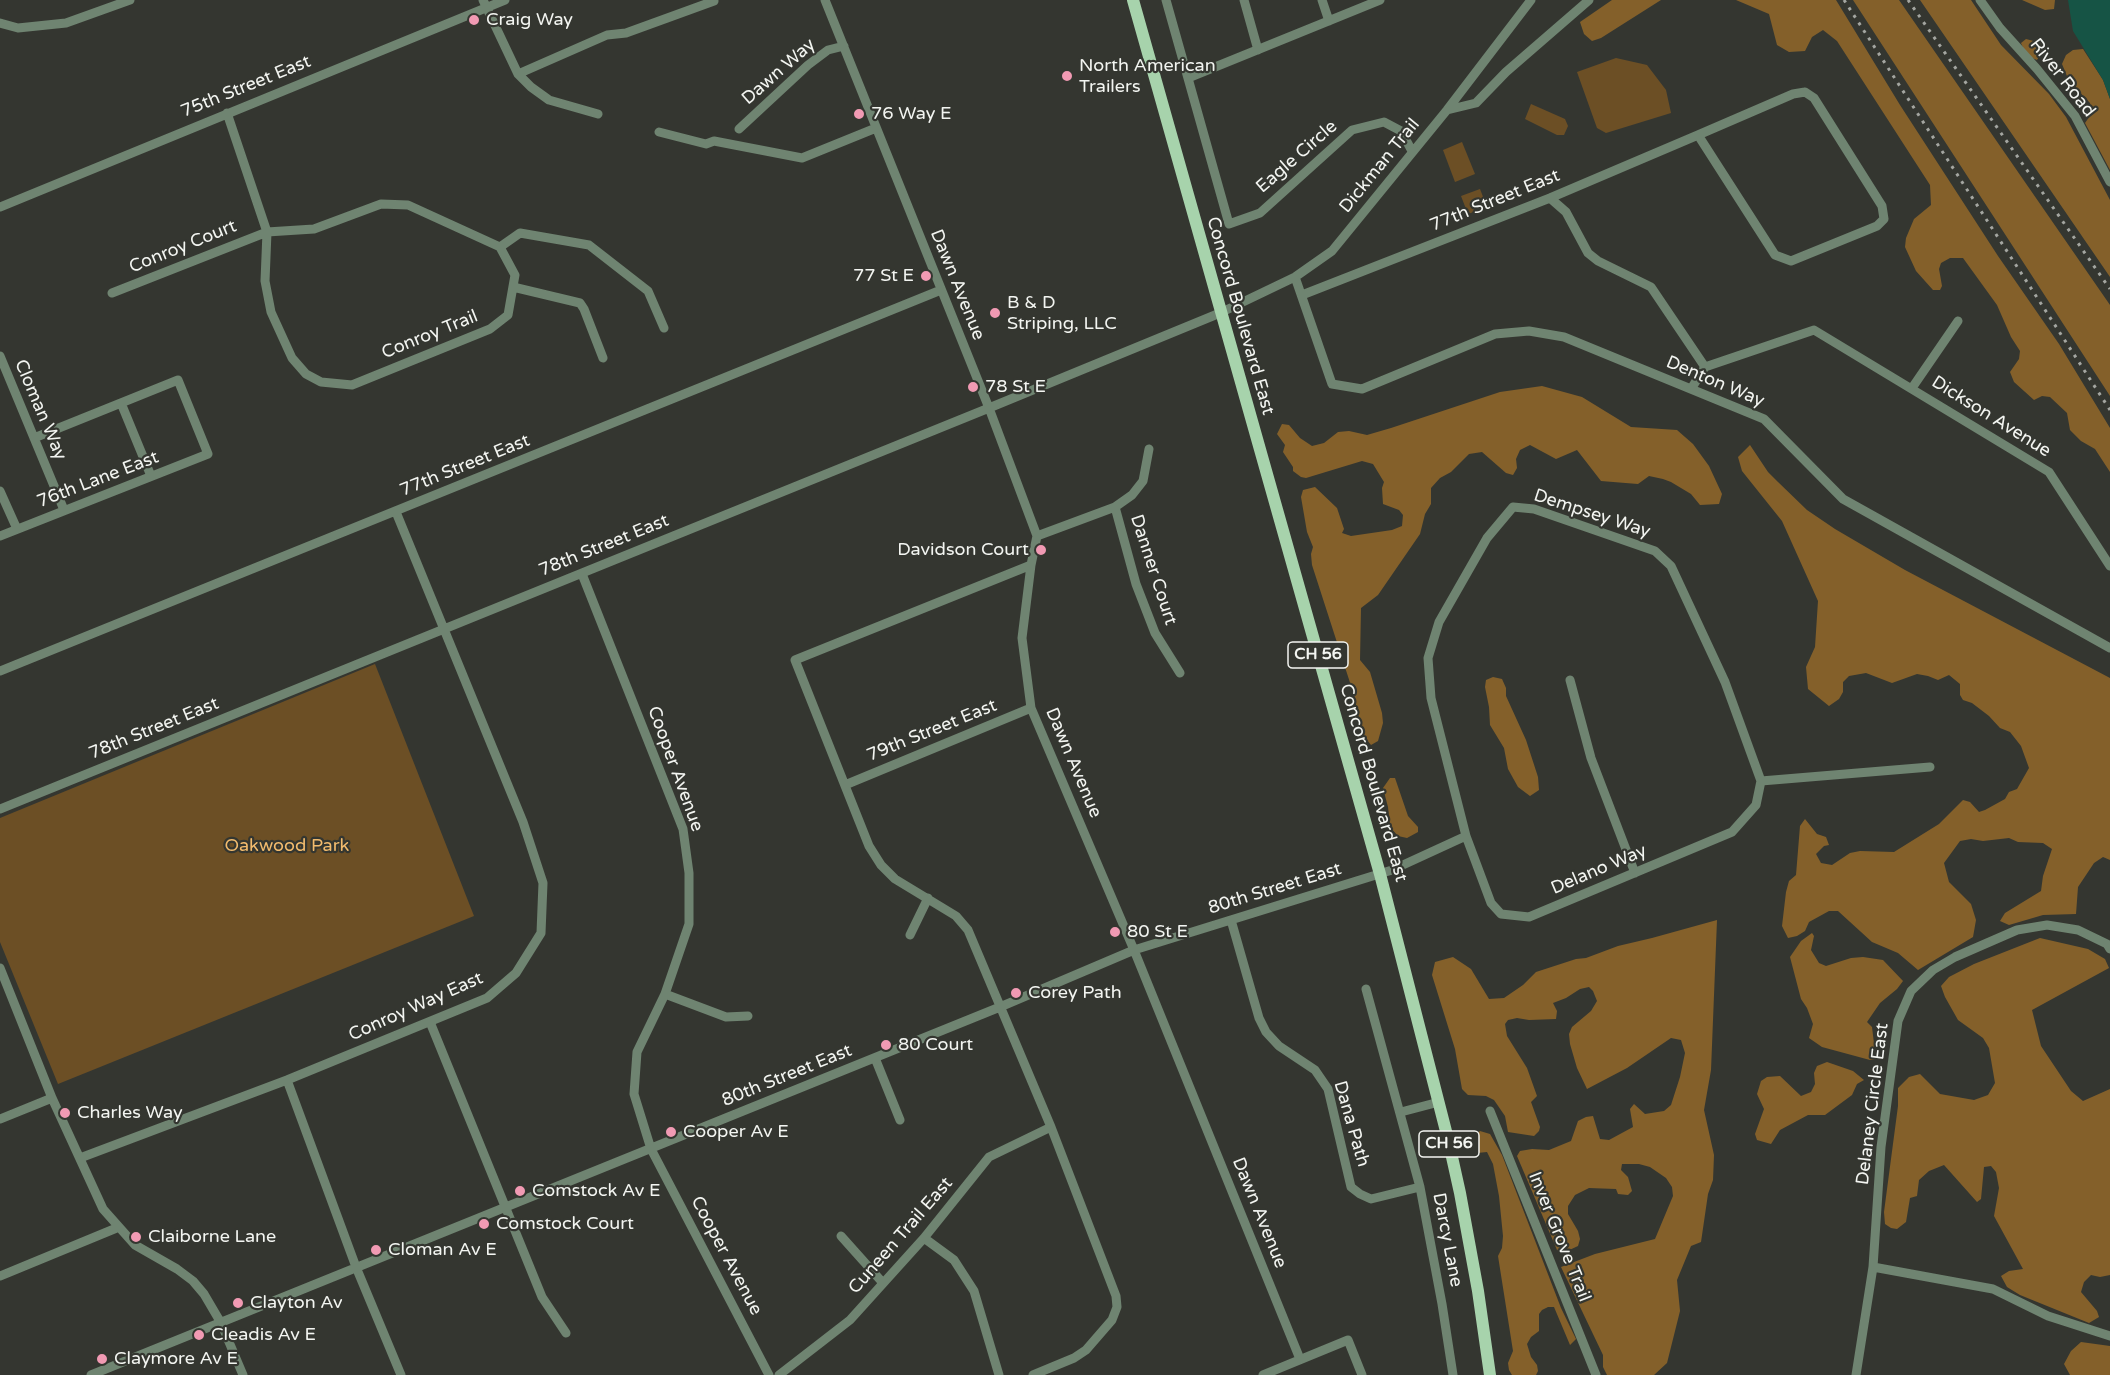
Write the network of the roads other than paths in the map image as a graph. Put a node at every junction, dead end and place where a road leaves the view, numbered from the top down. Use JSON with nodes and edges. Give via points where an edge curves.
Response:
{"nodes":[{"id":1,"x":130,"y":0,"type":"edge"},
{"id":2,"x":505,"y":0,"type":"edge"},
{"id":3,"x":825,"y":0,"type":"edge"},
{"id":4,"x":1133,"y":0,"type":"edge"},
{"id":5,"x":1166,"y":0,"type":"edge"},
{"id":6,"x":1244,"y":0,"type":"edge"},
{"id":7,"x":1322,"y":0,"type":"edge"},
{"id":8,"x":1380,"y":0,"type":"edge"},
{"id":9,"x":1531,"y":0,"type":"edge"},
{"id":10,"x":1589,"y":0,"type":"edge"},
{"id":11,"x":1980,"y":0,"type":"edge"},
{"id":12,"x":714,"y":1,"type":"edge"},
{"id":13,"x":485,"y":4,"type":"edge"},
{"id":14,"x":1329,"y":21,"type":"junction"},
{"id":15,"x":0,"y":23,"type":"edge"},
{"id":16,"x":844,"y":46,"type":"junction"},
{"id":17,"x":1258,"y":50,"type":"junction"},
{"id":18,"x":518,"y":74,"type":"junction"},
{"id":19,"x":1188,"y":78,"type":"junction"},
{"id":20,"x":1447,"y":110,"type":"junction"},
{"id":21,"x":227,"y":113,"type":"junction"},
{"id":22,"x":598,"y":114,"type":"dead end"},
{"id":23,"x":876,"y":128,"type":"junction"},
{"id":24,"x":739,"y":129,"type":"dead end"},
{"id":25,"x":659,"y":132,"type":"dead end"},
{"id":26,"x":1698,"y":135,"type":"junction"},
{"id":27,"x":1412,"y":151,"type":"junction"},
{"id":28,"x":2110,"y":182,"type":"edge"},
{"id":29,"x":1550,"y":198,"type":"junction"},
{"id":30,"x":0,"y":207,"type":"edge"},
{"id":31,"x":267,"y":232,"type":"junction"},
{"id":32,"x":500,"y":247,"type":"junction"},
{"id":33,"x":1296,"y":277,"type":"junction"},
{"id":34,"x":513,"y":287,"type":"junction"},
{"id":35,"x":941,"y":290,"type":"junction"},
{"id":36,"x":112,"y":293,"type":"dead end"},
{"id":37,"x":1302,"y":295,"type":"junction"},
{"id":38,"x":1220,"y":313,"type":"junction"},
{"id":39,"x":1958,"y":321,"type":"dead end"},
{"id":40,"x":664,"y":328,"type":"dead end"},
{"id":41,"x":0,"y":356,"type":"edge"},
{"id":42,"x":603,"y":358,"type":"dead end"},
{"id":43,"x":1705,"y":367,"type":"junction"},
{"id":44,"x":1912,"y":388,"type":"junction"},
{"id":45,"x":1691,"y":389,"type":"junction"},
{"id":46,"x":121,"y":402,"type":"junction"},
{"id":47,"x":990,"y":408,"type":"junction"},
{"id":48,"x":34,"y":438,"type":"junction"},
{"id":49,"x":1149,"y":448,"type":"dead end"},
{"id":50,"x":151,"y":476,"type":"junction"},
{"id":51,"x":0,"y":491,"type":"edge"},
{"id":52,"x":1115,"y":507,"type":"junction"},
{"id":53,"x":64,"y":510,"type":"junction"},
{"id":54,"x":396,"y":512,"type":"junction"},
{"id":55,"x":17,"y":529,"type":"junction"},
{"id":56,"x":0,"y":536,"type":"edge"},
{"id":57,"x":1037,"y":536,"type":"junction"},
{"id":58,"x":1031,"y":565,"type":"junction"},
{"id":59,"x":2110,"y":566,"type":"edge"},
{"id":60,"x":582,"y":574,"type":"junction"},
{"id":61,"x":443,"y":629,"type":"junction"},
{"id":62,"x":2110,"y":648,"type":"edge"},
{"id":63,"x":0,"y":671,"type":"edge"},
{"id":64,"x":1180,"y":673,"type":"dead end"},
{"id":65,"x":1570,"y":680,"type":"dead end"},
{"id":66,"x":1031,"y":708,"type":"junction"},
{"id":67,"x":1930,"y":767,"type":"dead end"},
{"id":68,"x":1761,"y":781,"type":"junction"},
{"id":69,"x":845,"y":785,"type":"junction"},
{"id":70,"x":0,"y":809,"type":"edge"},
{"id":71,"x":1466,"y":836,"type":"junction"},
{"id":72,"x":1635,"y":873,"type":"junction"},
{"id":73,"x":1380,"y":874,"type":"junction"},
{"id":74,"x":928,"y":898,"type":"junction"},
{"id":75,"x":1231,"y":920,"type":"junction"},
{"id":76,"x":910,"y":935,"type":"dead end"},
{"id":77,"x":2110,"y":949,"type":"edge"},
{"id":78,"x":1134,"y":950,"type":"junction"},
{"id":79,"x":0,"y":968,"type":"edge"},
{"id":80,"x":1366,"y":989,"type":"dead end"},
{"id":81,"x":664,"y":994,"type":"junction"},
{"id":82,"x":1000,"y":1007,"type":"junction"},
{"id":83,"x":748,"y":1016,"type":"dead end"},
{"id":84,"x":430,"y":1022,"type":"junction"},
{"id":85,"x":875,"y":1058,"type":"junction"},
{"id":86,"x":286,"y":1080,"type":"junction"},
{"id":87,"x":52,"y":1098,"type":"junction"},
{"id":88,"x":1439,"y":1102,"type":"junction"},
{"id":89,"x":1490,"y":1111,"type":"dead end"},
{"id":90,"x":1401,"y":1112,"type":"junction"},
{"id":91,"x":0,"y":1119,"type":"edge"},
{"id":92,"x":900,"y":1120,"type":"dead end"},
{"id":93,"x":1051,"y":1127,"type":"junction"},
{"id":94,"x":651,"y":1149,"type":"junction"},
{"id":95,"x":80,"y":1158,"type":"junction"},
{"id":96,"x":1419,"y":1187,"type":"junction"},
{"id":97,"x":504,"y":1208,"type":"junction"},
{"id":98,"x":119,"y":1227,"type":"junction"},
{"id":99,"x":841,"y":1236,"type":"dead end"},
{"id":100,"x":924,"y":1238,"type":"junction"},
{"id":101,"x":356,"y":1267,"type":"junction"},
{"id":102,"x":1873,"y":1267,"type":"junction"},
{"id":103,"x":0,"y":1276,"type":"edge"},
{"id":104,"x":884,"y":1283,"type":"junction"},
{"id":105,"x":221,"y":1323,"type":"junction"},
{"id":106,"x":567,"y":1333,"type":"dead end"},
{"id":107,"x":2110,"y":1336,"type":"edge"},
{"id":108,"x":1300,"y":1359,"type":"junction"},
{"id":109,"x":92,"y":1375,"type":"edge"},
{"id":110,"x":243,"y":1375,"type":"edge"},
{"id":111,"x":401,"y":1375,"type":"edge"},
{"id":112,"x":770,"y":1375,"type":"edge"},
{"id":113,"x":779,"y":1375,"type":"edge"},
{"id":114,"x":999,"y":1375,"type":"edge"},
{"id":115,"x":1033,"y":1375,"type":"edge"},
{"id":116,"x":1263,"y":1375,"type":"edge"},
{"id":117,"x":1362,"y":1375,"type":"edge"},
{"id":118,"x":1453,"y":1375,"type":"edge"},
{"id":119,"x":1490,"y":1375,"type":"edge"},
{"id":120,"x":1596,"y":1375,"type":"edge"},
{"id":121,"x":1856,"y":1375,"type":"edge"}],
"edges":[{"from":1,"to":15,"type":"street","via":[[66,23],[18,28]]},
{"from":2,"to":13,"type":"street","name":"75th Street East"},
{"from":3,"to":16,"type":"street","name":"Dawn Avenue"},
{"from":4,"to":38,"type":"main road","name":"Concord Boulevard East","number":"CH 56"},
{"from":5,"to":19,"type":"street"},
{"from":6,"to":17,"type":"street"},
{"from":7,"to":14,"type":"street"},
{"from":8,"to":14,"type":"street"},
{"from":9,"to":20,"type":"street","name":"Dickman Trail"},
{"from":10,"to":20,"type":"street","via":[[1476,103]]},
{"from":11,"to":28,"type":"street","name":"River Road","via":[[2075,116]]},
{"from":12,"to":18,"type":"street","via":[[626,33],[606,35]]},
{"from":13,"to":18,"type":"street"},
{"from":13,"to":21,"type":"street","name":"75th Street East"},
{"from":14,"to":17,"type":"street"},
{"from":16,"to":23,"type":"street","name":"Dawn Avenue"},
{"from":16,"to":24,"type":"street","name":"Dawn Way","via":[[828,50],[808,65]]},
{"from":17,"to":19,"type":"street"},
{"from":18,"to":22,"type":"street","via":[[549,100]]},
{"from":19,"to":27,"type":"street","name":"Eagle Circle","via":[[1229,224],[1260,213],[1352,130],[1384,122],[1401,131]]},
{"from":20,"to":27,"type":"street","name":"Dickman Trail"},
{"from":21,"to":30,"type":"street","name":"75th Street East"},
{"from":21,"to":31,"type":"street","name":"Conroy Trail"},
{"from":23,"to":25,"type":"street","via":[[802,158],[723,142],[706,144]]},
{"from":23,"to":35,"type":"street","name":"Dawn Avenue"},
{"from":26,"to":26,"type":"street","name":"77th Street East","via":[[1805,92],[1814,98],[1882,206],[1884,219],[1877,226],[1791,261],[1775,255]]},
{"from":26,"to":29,"type":"street","name":"77th Street East"},
{"from":27,"to":33,"type":"street","name":"Dickman Trail","via":[[1332,251]]},
{"from":29,"to":37,"type":"street","name":"77th Street East"},
{"from":29,"to":43,"type":"street","via":[[1566,213],[1588,253],[1651,287]]},
{"from":31,"to":32,"type":"street","via":[[314,229],[381,204],[408,205]]},
{"from":31,"to":34,"type":"street","name":"Conroy Trail","via":[[265,281],[271,312],[292,358],[306,374],[321,382],[352,385],[489,329],[508,315]]},
{"from":31,"to":36,"type":"street","name":"Conroy Court"},
{"from":32,"to":34,"type":"street","name":"Conroy Trail","via":[[515,275]]},
{"from":32,"to":40,"type":"street","via":[[520,233],[589,245],[648,291]]},
{"from":33,"to":37,"type":"street"},
{"from":33,"to":38,"type":"street","name":"Dickman Trail"},
{"from":34,"to":42,"type":"street","via":[[580,303]]},
{"from":35,"to":47,"type":"street","name":"Dawn Avenue"},
{"from":35,"to":54,"type":"street","name":"77th Street East"},
{"from":37,"to":45,"type":"street","name":"Denton Way","via":[[1332,384],[1362,389],[1495,334],[1529,331],[1564,337]]},
{"from":38,"to":47,"type":"street","name":"78th Street East"},
{"from":38,"to":73,"type":"main road","name":"Concord Boulevard East","number":"CH 56"},
{"from":39,"to":44,"type":"street"},
{"from":41,"to":48,"type":"street","name":"Cloman Way"},
{"from":43,"to":44,"type":"street","via":[[1814,330]]},
{"from":43,"to":45,"type":"street"},
{"from":44,"to":59,"type":"street","name":"Dickson Avenue","via":[[2049,472]]},
{"from":45,"to":62,"type":"street","name":"Denton Way","via":[[1764,420],[1843,500]]},
{"from":46,"to":48,"type":"street"},
{"from":46,"to":50,"type":"street"},
{"from":46,"to":50,"type":"street","name":"76th Lane East","via":[[178,380],[208,454]]},
{"from":47,"to":57,"type":"street","name":"Dawn Avenue"},
{"from":47,"to":60,"type":"street","name":"78th Street East"},
{"from":48,"to":53,"type":"street","name":"Cloman Way"},
{"from":49,"to":52,"type":"street","via":[[1143,481]]},
{"from":50,"to":53,"type":"street","name":"76th Lane East"},
{"from":51,"to":55,"type":"street"},
{"from":52,"to":57,"type":"street"},
{"from":52,"to":64,"type":"street","name":"Danner Court","via":[[1136,584],[1155,633]]},
{"from":53,"to":55,"type":"street","name":"76th Lane East"},
{"from":54,"to":61,"type":"street","name":"Conroy Way East"},
{"from":54,"to":63,"type":"street","name":"77th Street East"},
{"from":55,"to":56,"type":"street","name":"76th Lane East"},
{"from":57,"to":58,"type":"street","name":"Dawn Avenue"},
{"from":58,"to":66,"type":"street","name":"Dawn Avenue","via":[[1022,638]]},
{"from":58,"to":69,"type":"street","via":[[795,660]]},
{"from":60,"to":61,"type":"street","name":"78th Street East"},
{"from":60,"to":81,"type":"street","name":"Cooper Avenue","via":[[683,829],[689,873],[689,924]]},
{"from":61,"to":70,"type":"street","name":"78th Street East"},
{"from":61,"to":84,"type":"street","name":"Conroy Way East","via":[[523,822],[543,883],[541,933],[516,973],[487,998]]},
{"from":65,"to":72,"type":"street","via":[[1591,758]]},
{"from":66,"to":69,"type":"street","name":"79th Street East"},
{"from":66,"to":78,"type":"street","name":"Dawn Avenue"},
{"from":67,"to":68,"type":"street"},
{"from":68,"to":71,"type":"street","name":"Dempsey Way","via":[[1725,682],[1671,566],[1655,551],[1534,509],[1513,507],[1487,538],[1439,622],[1428,658],[1431,698]]},
{"from":68,"to":72,"type":"street","name":"Delano Way","via":[[1756,805],[1732,831]]},
{"from":69,"to":74,"type":"street","via":[[869,846],[881,865]]},
{"from":71,"to":72,"type":"street","name":"Delano Way","via":[[1491,903],[1501,914],[1529,917]]},
{"from":71,"to":73,"type":"street","name":"80th Street East"},
{"from":73,"to":75,"type":"street","name":"80th Street East"},
{"from":73,"to":88,"type":"main road","name":"Concord Boulevard East","number":"CH 56"},
{"from":74,"to":76,"type":"street"},
{"from":74,"to":82,"type":"street","via":[[956,916],[968,930]]},
{"from":75,"to":78,"type":"street","name":"80th Street East"},
{"from":75,"to":96,"type":"street","name":"Dana Path","via":[[1266,1032],[1278,1046],[1315,1070],[1328,1089],[1351,1188],[1371,1199]]},
{"from":77,"to":102,"type":"street","name":"Delaney Circle East","via":[[2078,930],[2047,925],[2017,930],[1955,957],[1933,970],[1911,991],[1898,1021],[1881,1147]]},
{"from":78,"to":82,"type":"street","name":"80th Street East"},
{"from":78,"to":108,"type":"street","name":"Dawn Avenue"},
{"from":79,"to":87,"type":"street"},
{"from":80,"to":90,"type":"street","name":"Darcy Lane"},
{"from":81,"to":83,"type":"street","via":[[726,1017]]},
{"from":81,"to":94,"type":"street","name":"Cooper Avenue","via":[[636,1061],[634,1094]]},
{"from":82,"to":85,"type":"street","name":"80th Street East"},
{"from":82,"to":93,"type":"street"},
{"from":84,"to":86,"type":"street","name":"Conroy Way East"},
{"from":84,"to":97,"type":"street"},
{"from":85,"to":92,"type":"street"},
{"from":85,"to":94,"type":"street","name":"80th Street East"},
{"from":86,"to":95,"type":"street","name":"Conroy Way East"},
{"from":86,"to":101,"type":"street"},
{"from":87,"to":91,"type":"street"},
{"from":87,"to":95,"type":"street"},
{"from":88,"to":90,"type":"street"},
{"from":88,"to":119,"type":"main road","name":"Concord Boulevard East","number":"CH 56","via":[[1469,1239]]},
{"from":89,"to":120,"type":"street","name":"Inver Grove Trail"},
{"from":90,"to":96,"type":"street","name":"Darcy Lane"},
{"from":93,"to":100,"type":"street","name":"Cuneen Trail East","via":[[989,1157]]},
{"from":93,"to":115,"type":"street","via":[[1117,1307],[1112,1320],[1086,1350]]},
{"from":94,"to":97,"type":"street","name":"80th Street East"},
{"from":94,"to":112,"type":"street","name":"Cooper Avenue"},
{"from":95,"to":98,"type":"street","via":[[103,1209]]},
{"from":96,"to":118,"type":"street","name":"Darcy Lane"},
{"from":97,"to":101,"type":"street","name":"80th Street East"},
{"from":97,"to":106,"type":"street","via":[[542,1297]]},
{"from":98,"to":103,"type":"street"},
{"from":98,"to":105,"type":"street","via":[[135,1245],[193,1281]]},
{"from":99,"to":104,"type":"street"},
{"from":100,"to":104,"type":"street","name":"Cuneen Trail East"},
{"from":100,"to":114,"type":"street","via":[[954,1260],[974,1291]]},
{"from":101,"to":105,"type":"street","name":"80th Street East"},
{"from":101,"to":111,"type":"street"},
{"from":102,"to":107,"type":"street","via":[[1993,1289],[2048,1316]]},
{"from":102,"to":121,"type":"street","name":"Delaney Circle East"},
{"from":104,"to":113,"type":"street","name":"Cuneen Trail East","via":[[850,1320]]},
{"from":105,"to":109,"type":"street","name":"80th Street East"},
{"from":105,"to":110,"type":"street"},
{"from":108,"to":116,"type":"street"},
{"from":108,"to":117,"type":"street","via":[[1348,1340]]}]}
